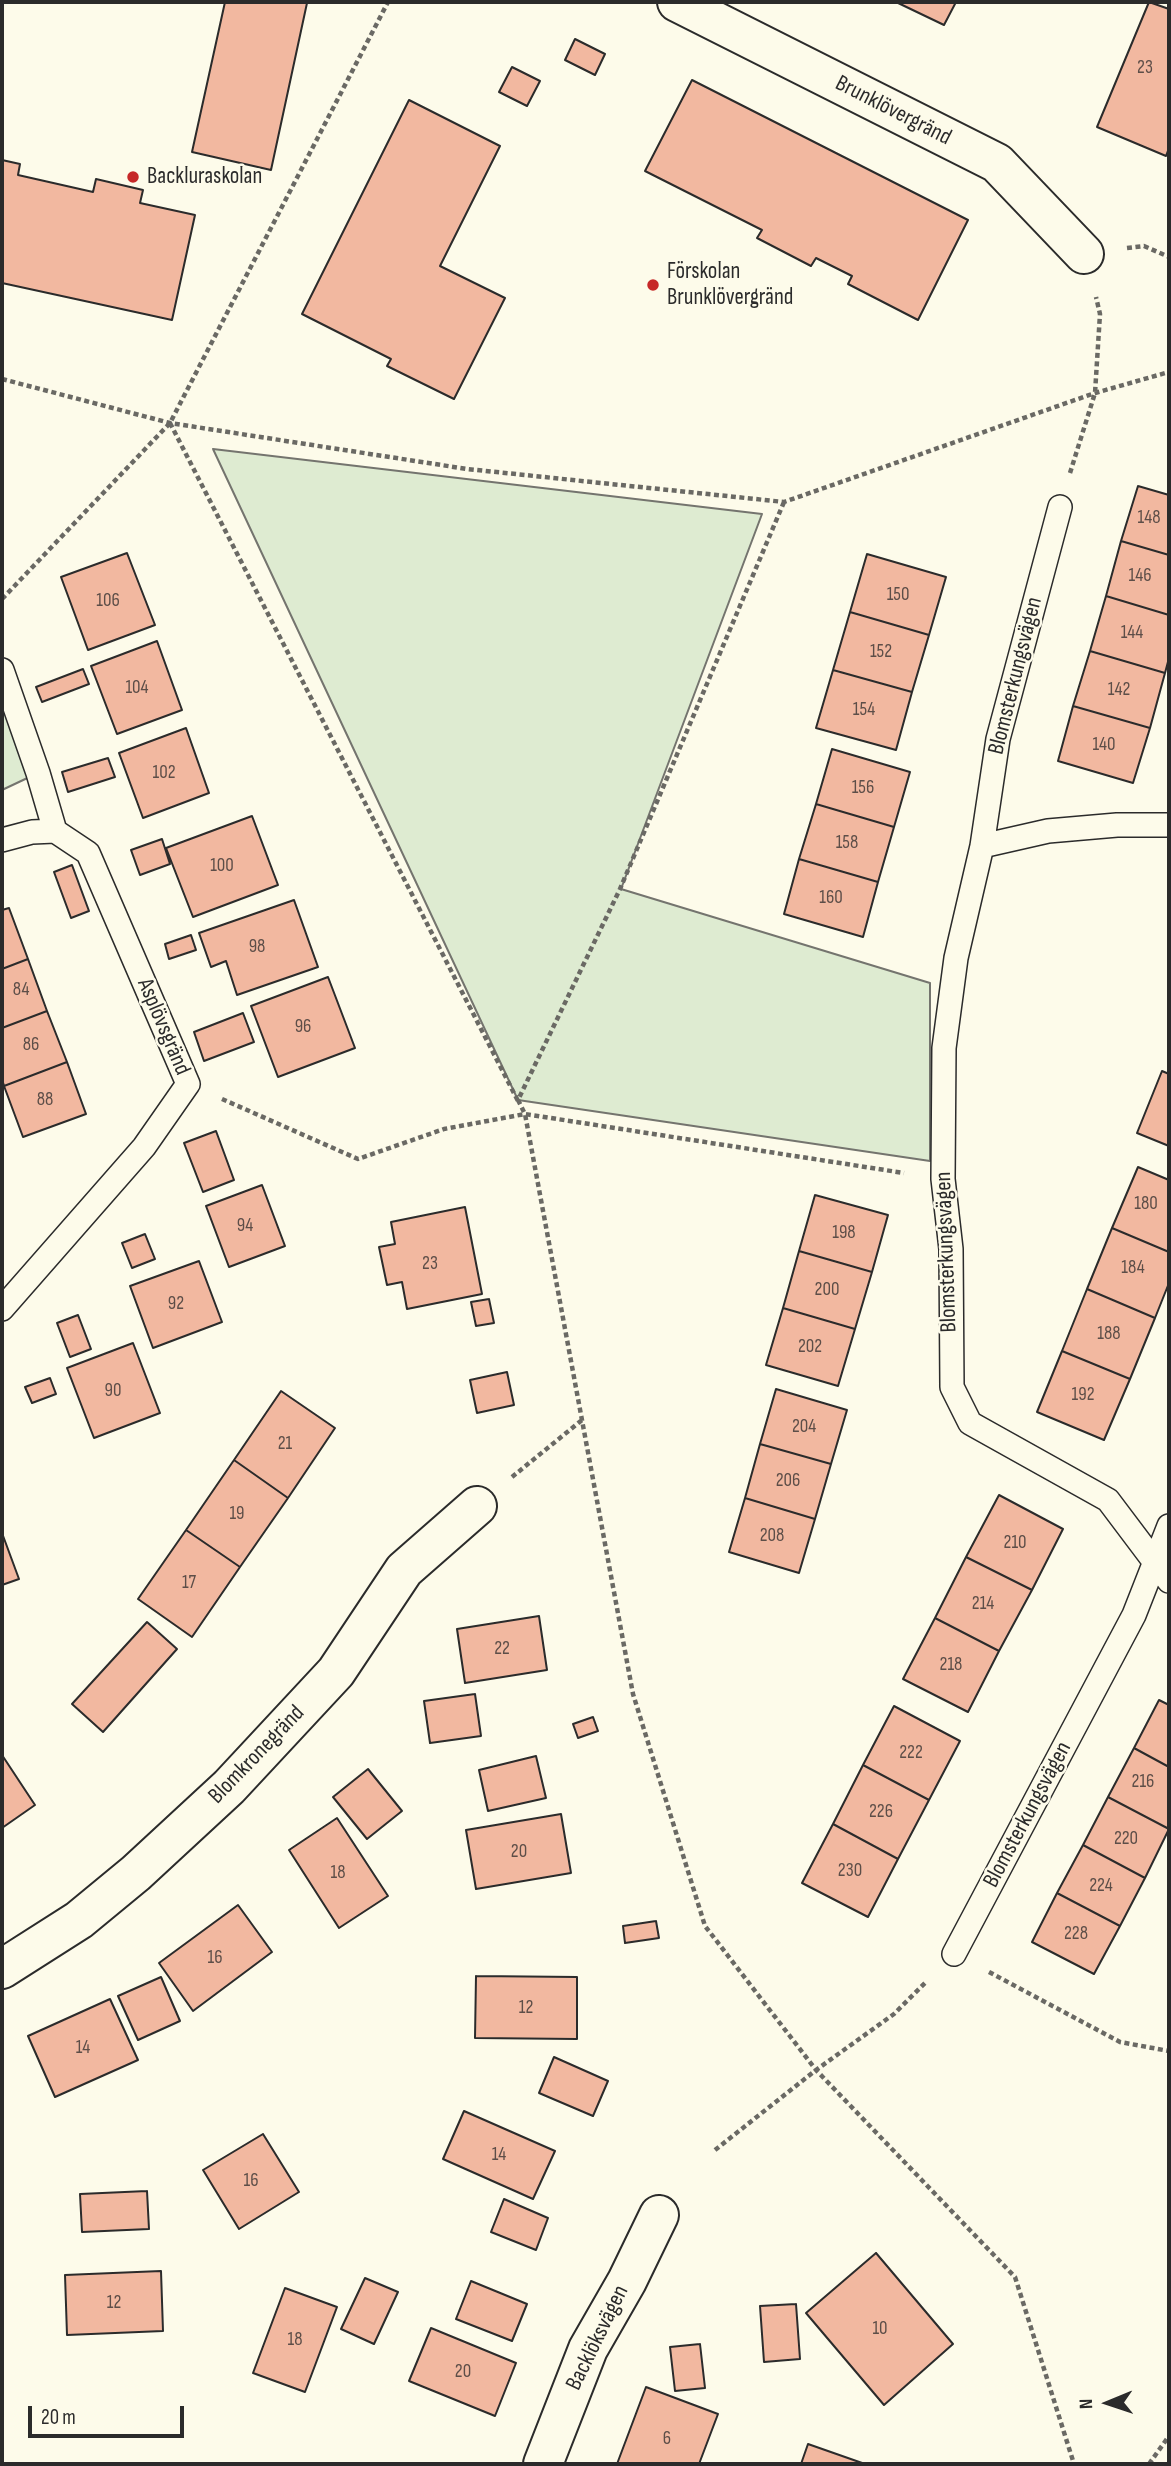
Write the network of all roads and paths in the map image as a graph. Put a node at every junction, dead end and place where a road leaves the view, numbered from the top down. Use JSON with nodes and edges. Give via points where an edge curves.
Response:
{"nodes":[{"id":1,"x":388,"y":2,"type":"edge"},
{"id":2,"x":677,"y":2,"type":"edge"},
{"id":3,"x":1084,"y":254,"type":"joint"},
{"id":4,"x":1169,"y":372,"type":"edge"},
{"id":5,"x":2,"y":379,"type":"edge"},
{"id":6,"x":1096,"y":393,"type":"junction"},
{"id":7,"x":170,"y":423,"type":"junction"},
{"id":8,"x":784,"y":502,"type":"junction"},
{"id":9,"x":1060,"y":507,"type":"joint"},
{"id":10,"x":2,"y":599,"type":"edge"},
{"id":11,"x":2,"y":670,"type":"edge"},
{"id":12,"x":1169,"y":825,"type":"edge"},
{"id":13,"x":55,"y":831,"type":"junction"},
{"id":14,"x":2,"y":840,"type":"edge"},
{"id":15,"x":982,"y":846,"type":"junction"},
{"id":16,"x":188,"y":1084,"type":"junction"},
{"id":17,"x":518,"y":1100,"type":"junction"},
{"id":18,"x":525,"y":1114,"type":"junction"},
{"id":19,"x":943,"y":1179,"type":"junction"},
{"id":20,"x":2,"y":1309,"type":"edge"},
{"id":21,"x":582,"y":1420,"type":"junction"},
{"id":22,"x":477,"y":1506,"type":"joint"},
{"id":23,"x":1169,"y":1526,"type":"edge"},
{"id":24,"x":1155,"y":1561,"type":"junction"},
{"id":25,"x":1169,"y":1581,"type":"edge"},
{"id":26,"x":954,"y":1954,"type":"junction"},
{"id":27,"x":2,"y":1969,"type":"edge"},
{"id":28,"x":1169,"y":2052,"type":"edge"},
{"id":29,"x":816,"y":2070,"type":"junction"},
{"id":30,"x":715,"y":2150,"type":"dead end"},
{"id":31,"x":659,"y":2215,"type":"dead end"},
{"id":32,"x":1169,"y":2436,"type":"edge"},
{"id":33,"x":544,"y":2464,"type":"edge"},
{"id":34,"x":1074,"y":2464,"type":"edge"},
{"id":35,"x":1149,"y":2464,"type":"edge"}],
"edges":[{"from":1,"to":7,"type":"path"},
{"from":2,"to":3,"type":"street","name":"Brunklövergränd","via":[[996,163]]},
{"from":3,"to":6,"type":"path","via":[[1100,314]]},
{"from":4,"to":6,"type":"path"},
{"from":5,"to":7,"type":"path"},
{"from":6,"to":8,"type":"path"},
{"from":6,"to":9,"type":"path"},
{"from":7,"to":8,"type":"path","via":[[467,469]]},
{"from":7,"to":10,"type":"path"},
{"from":7,"to":17,"type":"path"},
{"from":8,"to":17,"type":"path","via":[[620,889]]},
{"from":9,"to":15,"type":"lane","name":"Blomsterkungsvägen","via":[[998,739]]},
{"from":11,"to":13,"type":"lane"},
{"from":12,"to":15,"type":"lane","via":[[1048,831]]},
{"from":13,"to":14,"type":"lane"},
{"from":13,"to":16,"type":"lane","name":"Asplövsgränd","via":[[88,853]]},
{"from":15,"to":19,"type":"lane","name":"Blomsterkungsvägen","via":[[956,958],[944,1048]]},
{"from":16,"to":18,"type":"path","via":[[358,1159],[444,1129]]},
{"from":16,"to":20,"type":"lane","name":"Asplövsgränd","via":[[144,1147]]},
{"from":17,"to":18,"type":"path"},
{"from":18,"to":19,"type":"path"},
{"from":18,"to":21,"type":"path"},
{"from":19,"to":24,"type":"lane","name":"Blomsterkungsvägen","via":[[951,1250],[952,1387],[970,1423],[1108,1500]]},
{"from":21,"to":22,"type":"path"},
{"from":21,"to":29,"type":"path","via":[[633,1694],[705,1926]]},
{"from":22,"to":27,"type":"street","name":"Blomkronegränd","via":[[404,1570],[336,1672],[229,1787],[79,1920]]},
{"from":23,"to":24,"type":"lane","name":"Blomsterkungsvägen"},
{"from":24,"to":25,"type":"lane","name":"Blomsterkungsvägen"},
{"from":24,"to":26,"type":"lane","name":"Blomsterkungsvägen","via":[[1134,1615]]},
{"from":26,"to":28,"type":"path","via":[[1120,2042]]},
{"from":26,"to":29,"type":"path","via":[[894,2014]]},
{"from":29,"to":30,"type":"path"},
{"from":29,"to":34,"type":"path","via":[[1015,2277]]},
{"from":31,"to":33,"type":"street","name":"Backlöksvägen","via":[[588,2349]]},
{"from":32,"to":35,"type":"path"}]}
